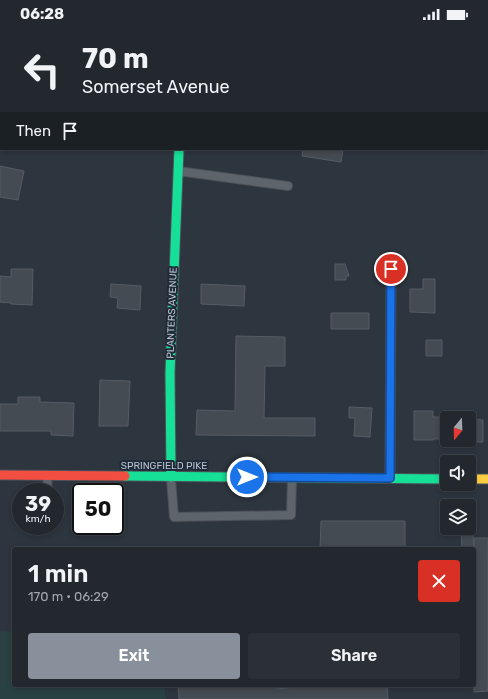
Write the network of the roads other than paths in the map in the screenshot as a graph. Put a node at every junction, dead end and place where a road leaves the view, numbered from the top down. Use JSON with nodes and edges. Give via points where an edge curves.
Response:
{"nodes":[{"id":1,"x":178,"y":150,"type":"edge"},
{"id":2,"x":178,"y":171,"type":"junction"},
{"id":3,"x":288,"y":186,"type":"dead end"},
{"id":4,"x":391,"y":269,"type":"dead end"},
{"id":5,"x":0,"y":475,"type":"edge"},
{"id":6,"x":47,"y":476,"type":"junction"},
{"id":7,"x":171,"y":477,"type":"junction"},
{"id":8,"x":292,"y":478,"type":"junction"},
{"id":9,"x":390,"y":478,"type":"junction"},
{"id":10,"x":440,"y":479,"type":"edge"},
{"id":11,"x":476,"y":479,"type":"edge"},
{"id":12,"x":488,"y":479,"type":"edge"},
{"id":13,"x":47,"y":483,"type":"edge"}],
"edges":[{"from":1,"to":2,"type":"street","name":"PLANTERS AVENUE"},
{"from":2,"to":3,"type":"lane"},
{"from":2,"to":7,"type":"street","name":"PLANTERS AVENUE","via":[[170,372]]},
{"from":4,"to":9,"type":"street"},
{"from":5,"to":6,"type":"street","name":"SPRINGFIELD PIKE"},
{"from":6,"to":7,"type":"street","name":"SPRINGFIELD PIKE"},
{"from":6,"to":13,"type":"lane"},
{"from":7,"to":8,"type":"street","name":"SPRINGFIELD PIKE"},
{"from":7,"to":8,"type":"lane","via":[[174,517],[290,515]]},
{"from":8,"to":9,"type":"street","name":"SPRINGFIELD PIKE"},
{"from":9,"to":10,"type":"street","name":"SPRINGFIELD PIKE"},
{"from":11,"to":12,"type":"street"}]}
